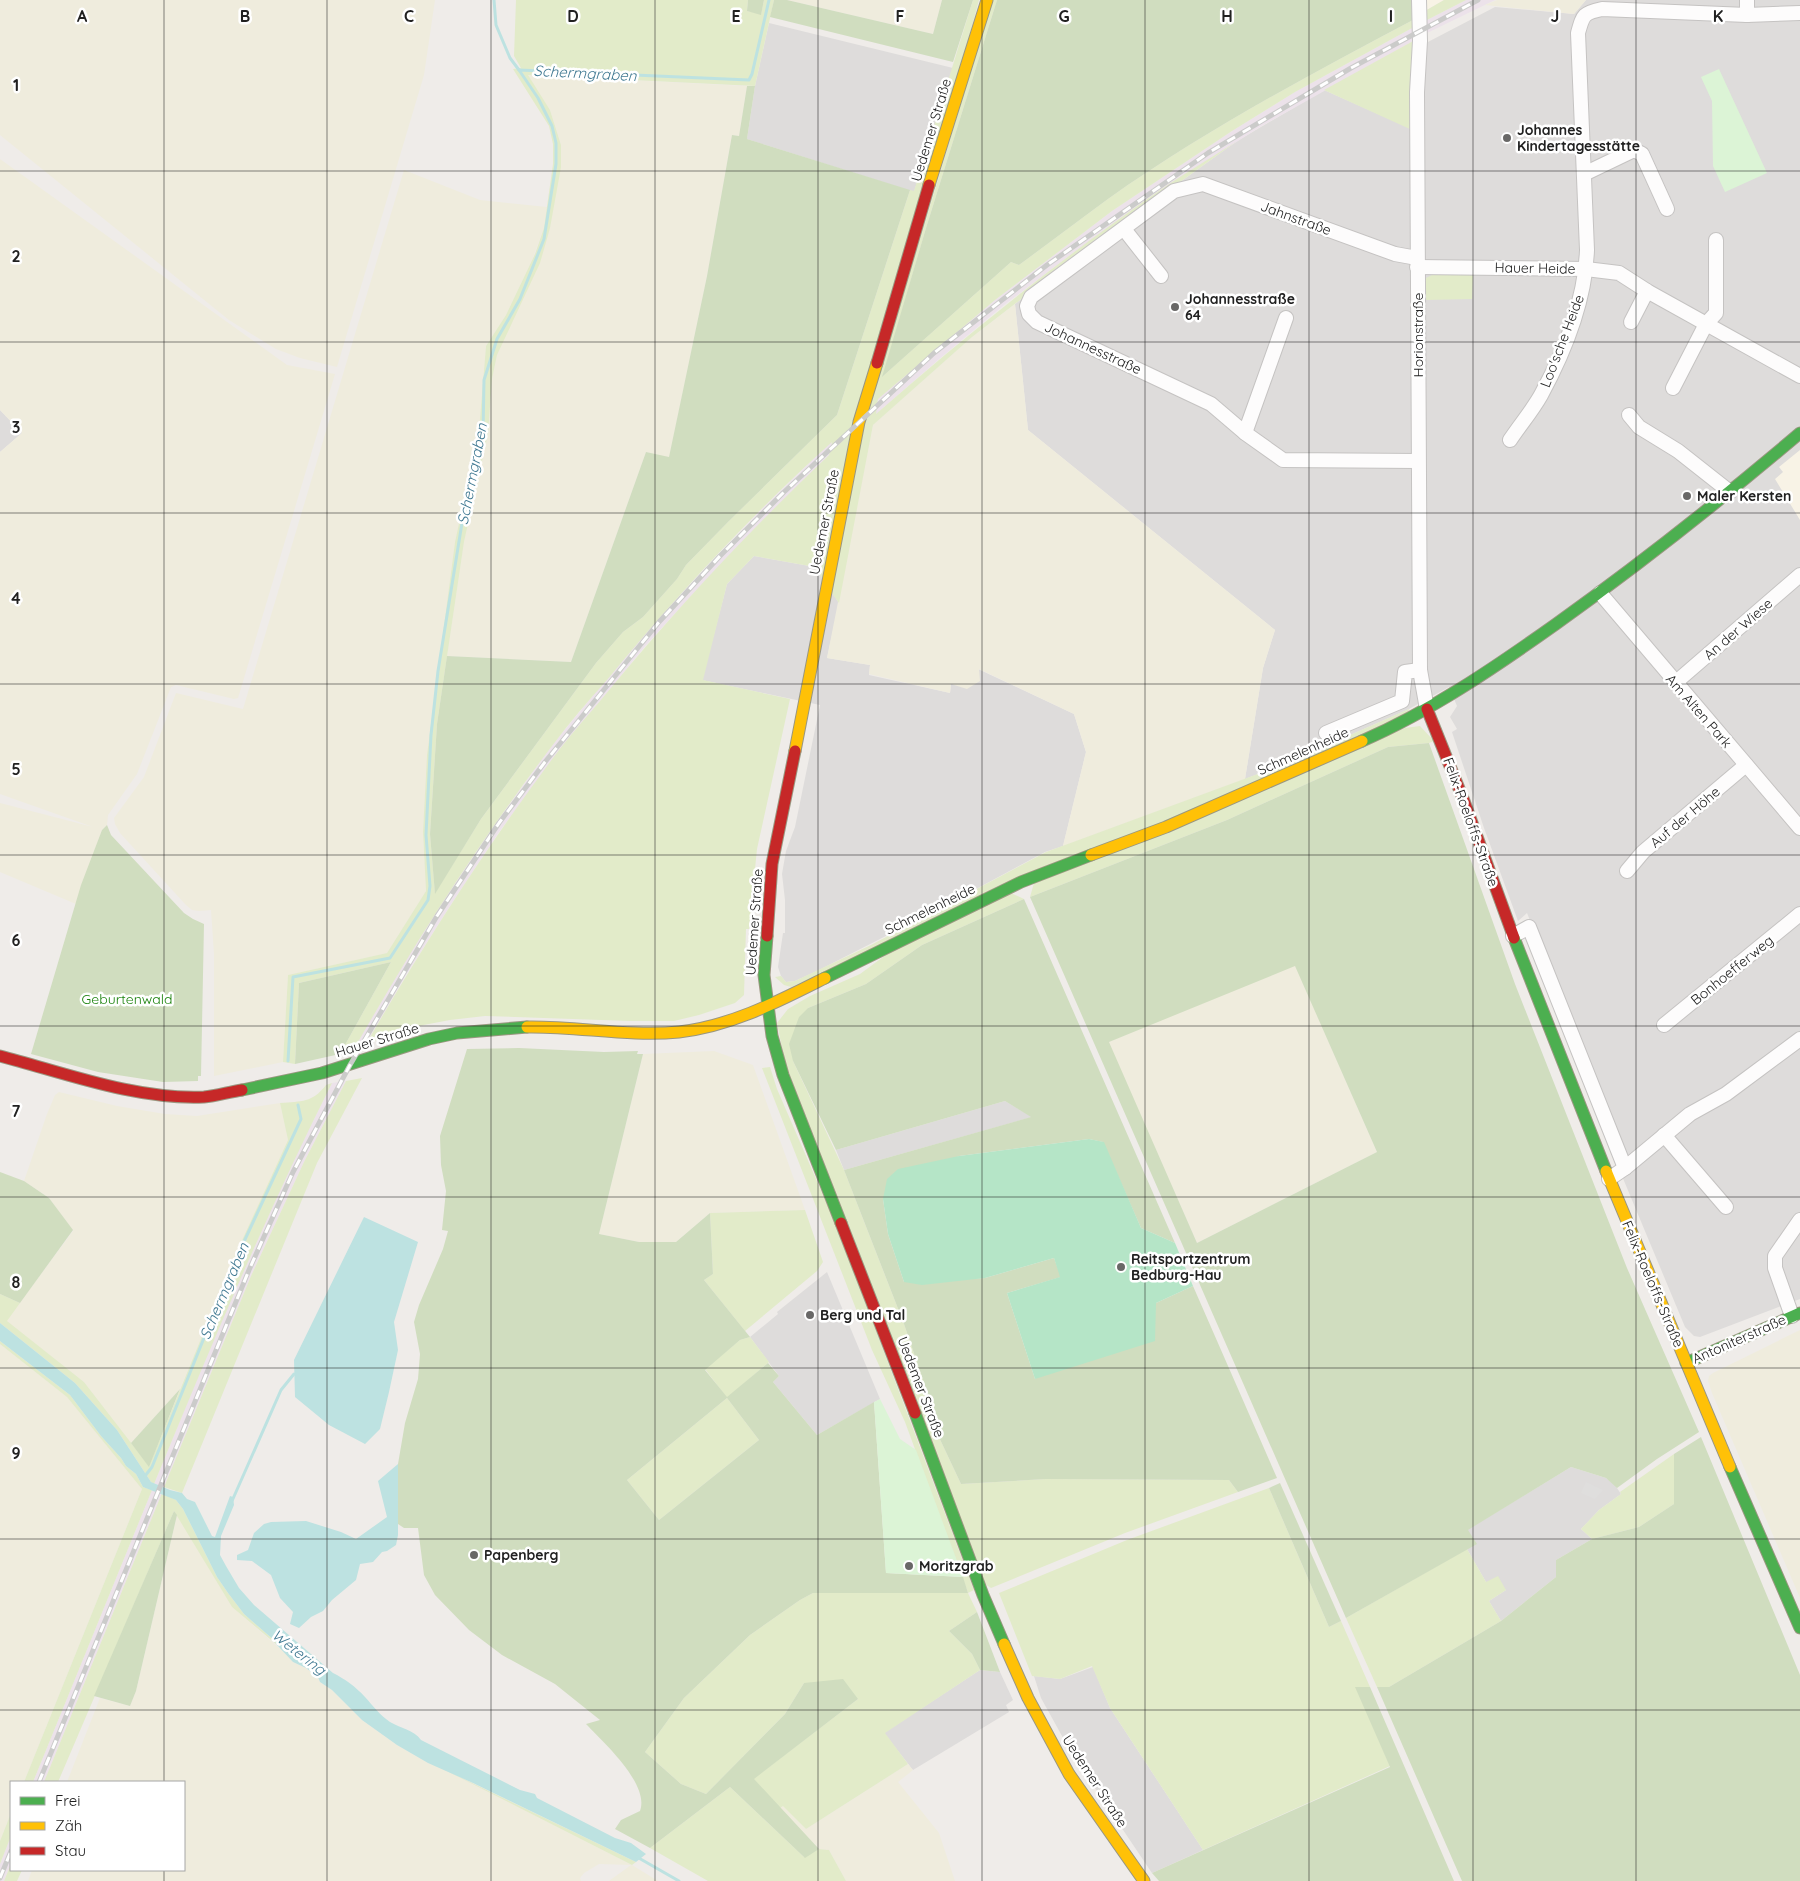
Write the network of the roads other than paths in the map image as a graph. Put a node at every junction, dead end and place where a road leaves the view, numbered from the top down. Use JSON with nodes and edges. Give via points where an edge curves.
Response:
{"nodes":[{"id":1,"x":987,"y":0,"type":"edge"},
{"id":2,"x":1419,"y":0,"type":"edge"},
{"id":3,"x":1747,"y":0,"type":"edge"},
{"id":4,"x":1800,"y":13,"type":"edge"},
{"id":5,"x":1747,"y":15,"type":"junction"},
{"id":6,"x":1584,"y":174,"type":"junction"},
{"id":7,"x":1174,"y":191,"type":"joint"},
{"id":8,"x":1667,"y":209,"type":"dead end"},
{"id":9,"x":1124,"y":229,"type":"junction"},
{"id":10,"x":1716,"y":240,"type":"dead end"},
{"id":11,"x":1417,"y":263,"type":"junction"},
{"id":12,"x":1586,"y":269,"type":"junction"},
{"id":13,"x":1161,"y":276,"type":"dead end"},
{"id":14,"x":1647,"y":291,"type":"junction"},
{"id":15,"x":1286,"y":318,"type":"dead end"},
{"id":16,"x":1631,"y":322,"type":"dead end"},
{"id":17,"x":1706,"y":324,"type":"junction"},
{"id":18,"x":1800,"y":376,"type":"edge"},
{"id":19,"x":1674,"y":388,"type":"dead end"},
{"id":20,"x":1629,"y":415,"type":"dead end"},
{"id":21,"x":1245,"y":433,"type":"junction"},
{"id":22,"x":1800,"y":433,"type":"edge"},
{"id":23,"x":1510,"y":440,"type":"dead end"},
{"id":24,"x":1418,"y":461,"type":"junction"},
{"id":25,"x":1730,"y":492,"type":"junction"},
{"id":26,"x":1800,"y":575,"type":"edge"},
{"id":27,"x":1600,"y":593,"type":"junction"},
{"id":28,"x":1420,"y":670,"type":"junction"},
{"id":29,"x":1676,"y":683,"type":"junction"},
{"id":30,"x":1427,"y":710,"type":"junction"},
{"id":31,"x":1326,"y":733,"type":"dead end"},
{"id":32,"x":1746,"y":765,"type":"junction"},
{"id":33,"x":1800,"y":828,"type":"edge"},
{"id":34,"x":1627,"y":871,"type":"dead end"},
{"id":35,"x":1800,"y":914,"type":"edge"},
{"id":36,"x":1513,"y":936,"type":"junction"},
{"id":37,"x":767,"y":1007,"type":"junction"},
{"id":38,"x":1664,"y":1025,"type":"dead end"},
{"id":39,"x":1800,"y":1039,"type":"edge"},
{"id":40,"x":0,"y":1056,"type":"edge"},
{"id":41,"x":1664,"y":1135,"type":"junction"},
{"id":42,"x":1625,"y":1168,"type":"junction"},
{"id":43,"x":1609,"y":1179,"type":"junction"},
{"id":44,"x":1726,"y":1208,"type":"dead end"},
{"id":45,"x":1800,"y":1220,"type":"edge"},
{"id":46,"x":1796,"y":1314,"type":"edge"},
{"id":47,"x":1686,"y":1362,"type":"junction"},
{"id":48,"x":1800,"y":1628,"type":"edge"},
{"id":49,"x":1144,"y":1881,"type":"edge"}],
"edges":[{"from":1,"to":37,"type":"street","name":"Uedemer Straße","via":[[859,422],[774,855],[764,975]]},
{"from":2,"to":11,"type":"street","name":"Horionstraße"},
{"from":3,"to":5,"type":"street"},
{"from":4,"to":5,"type":"street","name":"Loo'sche Heide"},
{"from":5,"to":6,"type":"street","name":"Loo'sche Heide","via":[[1602,9],[1588,12],[1582,18],[1578,33]]},
{"from":6,"to":8,"type":"street","via":[[1634,150],[1642,154]]},
{"from":6,"to":12,"type":"street","name":"Loo'sche Heide"},
{"from":7,"to":9,"type":"street","name":"Johannesstraße"},
{"from":7,"to":11,"type":"street","name":"Jahnstraße","via":[[1203,184]]},
{"from":9,"to":13,"type":"street"},
{"from":9,"to":21,"type":"street","name":"Johannesstraße","via":[[1031,297],[1027,306],[1029,314],[1037,322],[1211,404]]},
{"from":10,"to":17,"type":"street","via":[[1716,312]]},
{"from":11,"to":12,"type":"street","name":"Hauer Heide"},
{"from":11,"to":24,"type":"street","name":"Horionstraße"},
{"from":12,"to":14,"type":"street","name":"Hauer Heide","via":[[1619,272]]},
{"from":12,"to":23,"type":"street","name":"Loo'sche Heide","via":[[1577,310],[1555,367],[1540,397]]},
{"from":14,"to":16,"type":"street"},
{"from":14,"to":17,"type":"street","name":"Hauer Heide"},
{"from":15,"to":21,"type":"street"},
{"from":17,"to":18,"type":"street","name":"Hauer Heide"},
{"from":17,"to":19,"type":"street"},
{"from":20,"to":25,"type":"street","via":[[1639,427],[1678,451]]},
{"from":21,"to":24,"type":"street","name":"Johannesstraße","via":[[1283,460]]},
{"from":22,"to":25,"type":"street","name":"Schmelenheide"},
{"from":24,"to":28,"type":"street","name":"Horionstraße"},
{"from":25,"to":27,"type":"street","name":"Schmelenheide"},
{"from":26,"to":29,"type":"street","name":"An der Wiese"},
{"from":27,"to":29,"type":"street","name":"Am Alten Park"},
{"from":27,"to":30,"type":"street","name":"Schmelenheide","via":[[1499,665]]},
{"from":28,"to":30,"type":"street","name":"Horionstraße"},
{"from":28,"to":31,"type":"street","via":[[1405,672],[1402,701]]},
{"from":29,"to":32,"type":"street","name":"Am Alten Park"},
{"from":30,"to":36,"type":"street","name":"Felix-Roeloffs-Straße"},
{"from":30,"to":37,"type":"street","name":"Schmelenheide","via":[[1166,827],[1021,882]]},
{"from":32,"to":33,"type":"street","name":"Am Alten Park"},
{"from":32,"to":34,"type":"street","name":"Auf der Höhe","via":[[1643,852]]},
{"from":35,"to":38,"type":"street","name":"Bonhoefferweg"},
{"from":36,"to":42,"type":"street","via":[[1529,927]]},
{"from":36,"to":43,"type":"street","name":"Felix-Roeloffs-Straße"},
{"from":37,"to":40,"type":"street","name":"Hauer Straße","via":[[728,1022],[680,1032],[525,1027],[457,1033],[322,1073],[205,1097],[162,1096],[115,1087]]},
{"from":37,"to":49,"type":"street","name":"Uedemer Straße","via":[[772,1036],[798,1118],[983,1595],[1028,1698],[1070,1774]]},
{"from":39,"to":41,"type":"street"},
{"from":41,"to":42,"type":"street"},
{"from":41,"to":44,"type":"street"},
{"from":42,"to":43,"type":"street"},
{"from":43,"to":47,"type":"street","name":"Felix-Roeloffs-Straße"},
{"from":45,"to":46,"type":"street","name":"Antoniterstraße","via":[[1775,1256],[1775,1268]]},
{"from":46,"to":47,"type":"street","name":"Antoniterstraße"},
{"from":47,"to":48,"type":"street","name":"Felix-Roeloffs-Straße"}]}
